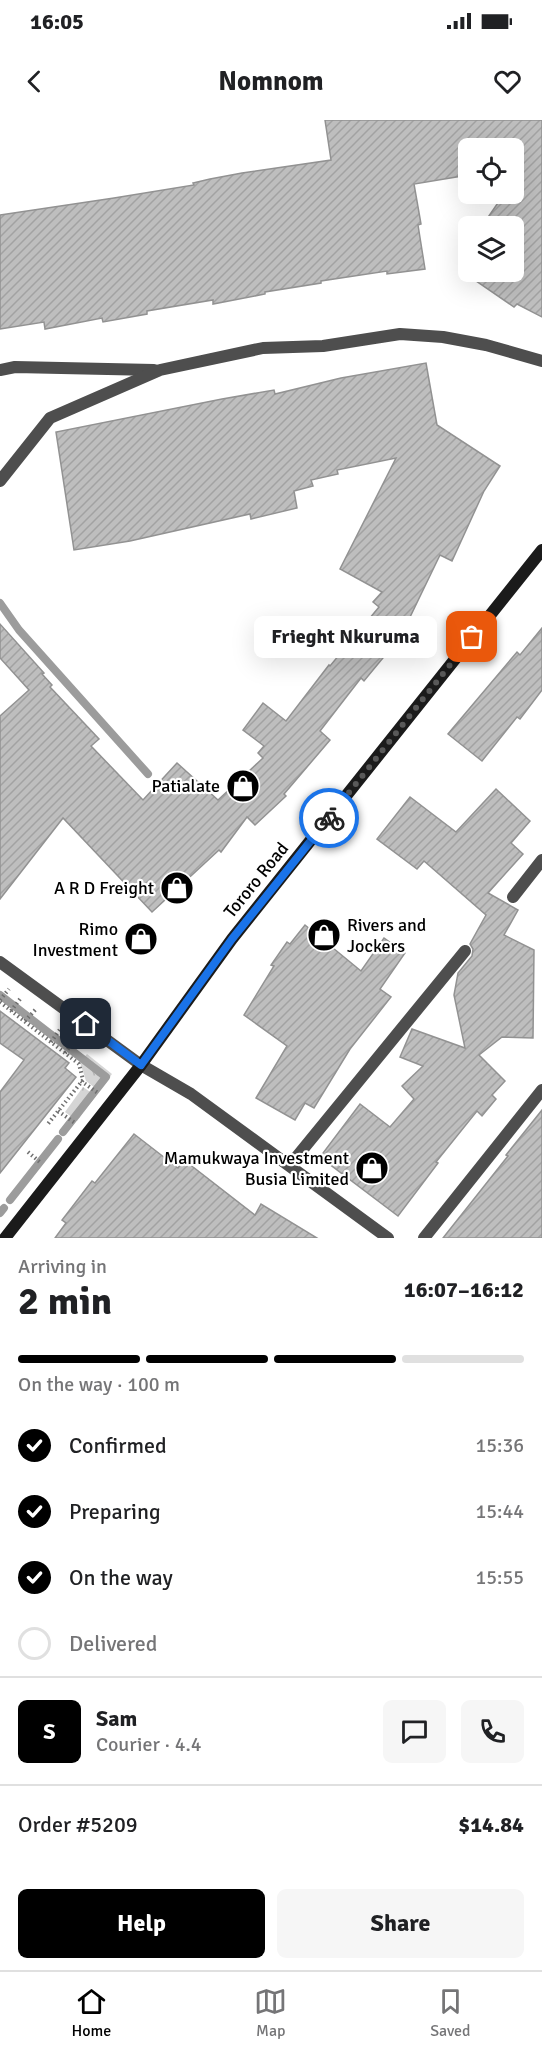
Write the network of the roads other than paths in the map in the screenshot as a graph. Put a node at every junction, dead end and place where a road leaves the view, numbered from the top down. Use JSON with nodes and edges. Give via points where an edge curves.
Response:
{"nodes":[{"id":1,"x":542,"y":361,"type":"edge"},
{"id":2,"x":0,"y":370,"type":"edge"},
{"id":3,"x":160,"y":370,"type":"junction"},
{"id":4,"x":0,"y":481,"type":"edge"},
{"id":5,"x":542,"y":550,"type":"edge"},
{"id":6,"x":542,"y":860,"type":"edge"},
{"id":7,"x":513,"y":897,"type":"dead end"},
{"id":8,"x":465,"y":951,"type":"dead end"},
{"id":9,"x":0,"y":962,"type":"edge"},
{"id":10,"x":141,"y":1065,"type":"junction"},
{"id":11,"x":542,"y":1090,"type":"edge"},
{"id":12,"x":290,"y":1164,"type":"junction"},
{"id":13,"x":5,"y":1238,"type":"edge"},
{"id":14,"x":388,"y":1238,"type":"edge"},
{"id":15,"x":424,"y":1238,"type":"edge"}],
"edges":[{"from":1,"to":3,"type":"street","via":[[486,345],[399,334],[323,346],[263,348]]},
{"from":2,"to":3,"type":"street"},
{"from":3,"to":4,"type":"street","via":[[50,418]]},
{"from":5,"to":10,"type":"main road","name":"Tororo Road","via":[[232,939]]},
{"from":6,"to":7,"type":"street"},
{"from":8,"to":12,"type":"street"},
{"from":9,"to":10,"type":"street"},
{"from":10,"to":12,"type":"street","via":[[191,1094]]},
{"from":10,"to":13,"type":"main road","name":"Tororo Road"},
{"from":11,"to":15,"type":"street"},
{"from":12,"to":14,"type":"street"}]}
